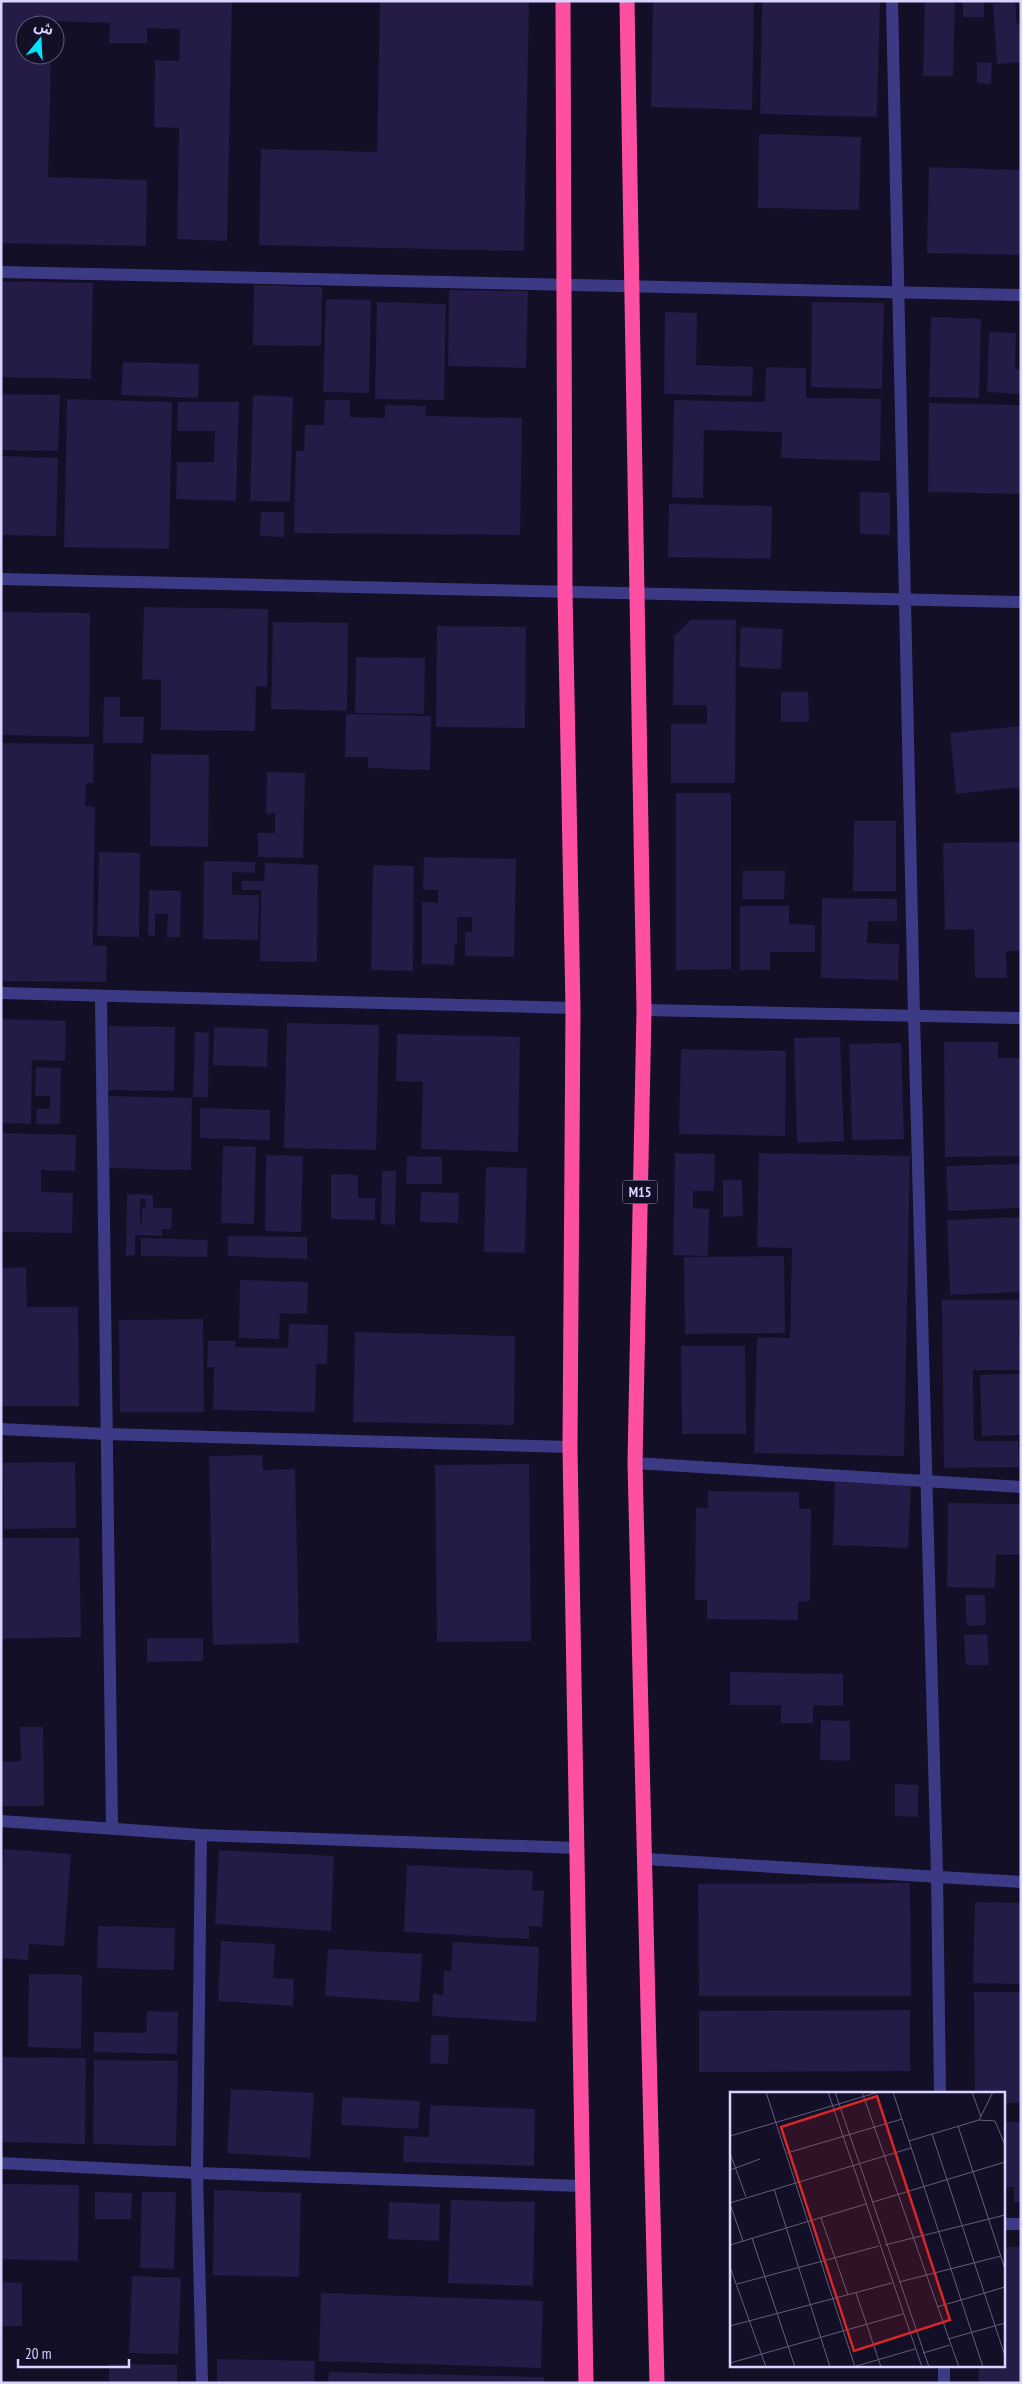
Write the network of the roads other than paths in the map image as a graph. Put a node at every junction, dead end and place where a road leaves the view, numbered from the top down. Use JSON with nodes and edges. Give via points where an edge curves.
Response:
{"nodes":[{"id":1,"x":563,"y":1,"type":"edge"},
{"id":2,"x":627,"y":1,"type":"edge"},
{"id":3,"x":892,"y":1,"type":"edge"},
{"id":4,"x":1,"y":272,"type":"edge"},
{"id":5,"x":564,"y":285,"type":"junction"},
{"id":6,"x":630,"y":287,"type":"junction"},
{"id":7,"x":899,"y":293,"type":"junction"},
{"id":8,"x":1021,"y":295,"type":"edge"},
{"id":9,"x":1,"y":579,"type":"edge"},
{"id":10,"x":565,"y":592,"type":"junction"},
{"id":11,"x":635,"y":594,"type":"junction"},
{"id":12,"x":906,"y":599,"type":"junction"},
{"id":13,"x":1021,"y":602,"type":"edge"},
{"id":14,"x":1,"y":993,"type":"edge"},
{"id":15,"x":101,"y":997,"type":"junction"},
{"id":16,"x":573,"y":1008,"type":"junction"},
{"id":17,"x":644,"y":1010,"type":"junction"},
{"id":18,"x":914,"y":1016,"type":"junction"},
{"id":19,"x":1021,"y":1018,"type":"edge"},
{"id":20,"x":1,"y":1429,"type":"edge"},
{"id":21,"x":106,"y":1434,"type":"junction"},
{"id":22,"x":570,"y":1447,"type":"junction"},
{"id":23,"x":635,"y":1463,"type":"junction"},
{"id":24,"x":927,"y":1480,"type":"junction"},
{"id":25,"x":1021,"y":1487,"type":"edge"},
{"id":26,"x":1,"y":1821,"type":"edge"},
{"id":27,"x":112,"y":1828,"type":"junction"},
{"id":28,"x":201,"y":1835,"type":"junction"},
{"id":29,"x":578,"y":1848,"type":"junction"},
{"id":30,"x":646,"y":1859,"type":"junction"},
{"id":31,"x":937,"y":1875,"type":"junction"},
{"id":32,"x":1021,"y":1882,"type":"edge"},
{"id":33,"x":940,"y":2092,"type":"edge"},
{"id":34,"x":1,"y":2163,"type":"edge"},
{"id":35,"x":197,"y":2173,"type":"junction"},
{"id":36,"x":582,"y":2186,"type":"junction"},
{"id":37,"x":1004,"y":2224,"type":"edge"},
{"id":38,"x":1021,"y":2224,"type":"edge"},
{"id":39,"x":944,"y":2366,"type":"edge"},
{"id":40,"x":202,"y":2383,"type":"edge"},
{"id":41,"x":586,"y":2383,"type":"edge"},
{"id":42,"x":657,"y":2383,"type":"edge"},
{"id":43,"x":944,"y":2383,"type":"edge"}],
"edges":[{"from":1,"to":5,"type":"highway"},
{"from":2,"to":6,"type":"highway","number":"M15"},
{"from":3,"to":7,"type":"street"},
{"from":4,"to":5,"type":"street"},
{"from":5,"to":6,"type":"street"},
{"from":5,"to":10,"type":"highway"},
{"from":6,"to":7,"type":"street"},
{"from":6,"to":11,"type":"highway","number":"M15"},
{"from":7,"to":8,"type":"street"},
{"from":7,"to":12,"type":"street"},
{"from":9,"to":10,"type":"street"},
{"from":10,"to":11,"type":"street"},
{"from":10,"to":16,"type":"highway"},
{"from":11,"to":12,"type":"street"},
{"from":11,"to":17,"type":"highway","number":"M15"},
{"from":12,"to":13,"type":"street"},
{"from":12,"to":18,"type":"street"},
{"from":14,"to":15,"type":"street"},
{"from":15,"to":16,"type":"street"},
{"from":15,"to":21,"type":"street"},
{"from":16,"to":22,"type":"highway"},
{"from":17,"to":18,"type":"street"},
{"from":17,"to":23,"type":"highway","number":"M15"},
{"from":18,"to":19,"type":"street"},
{"from":18,"to":24,"type":"street"},
{"from":20,"to":21,"type":"street"},
{"from":21,"to":22,"type":"street"},
{"from":21,"to":27,"type":"street"},
{"from":22,"to":29,"type":"highway"},
{"from":23,"to":24,"type":"street"},
{"from":23,"to":30,"type":"highway","number":"M15"},
{"from":24,"to":25,"type":"street"},
{"from":24,"to":31,"type":"street"},
{"from":26,"to":27,"type":"street"},
{"from":27,"to":28,"type":"street"},
{"from":28,"to":29,"type":"street"},
{"from":28,"to":35,"type":"street"},
{"from":29,"to":36,"type":"highway"},
{"from":30,"to":31,"type":"street"},
{"from":30,"to":42,"type":"highway","number":"M15"},
{"from":31,"to":32,"type":"street"},
{"from":31,"to":33,"type":"street"},
{"from":34,"to":35,"type":"street"},
{"from":35,"to":36,"type":"street"},
{"from":35,"to":40,"type":"street"},
{"from":36,"to":41,"type":"highway"},
{"from":37,"to":38,"type":"street"},
{"from":39,"to":43,"type":"street"}]}
